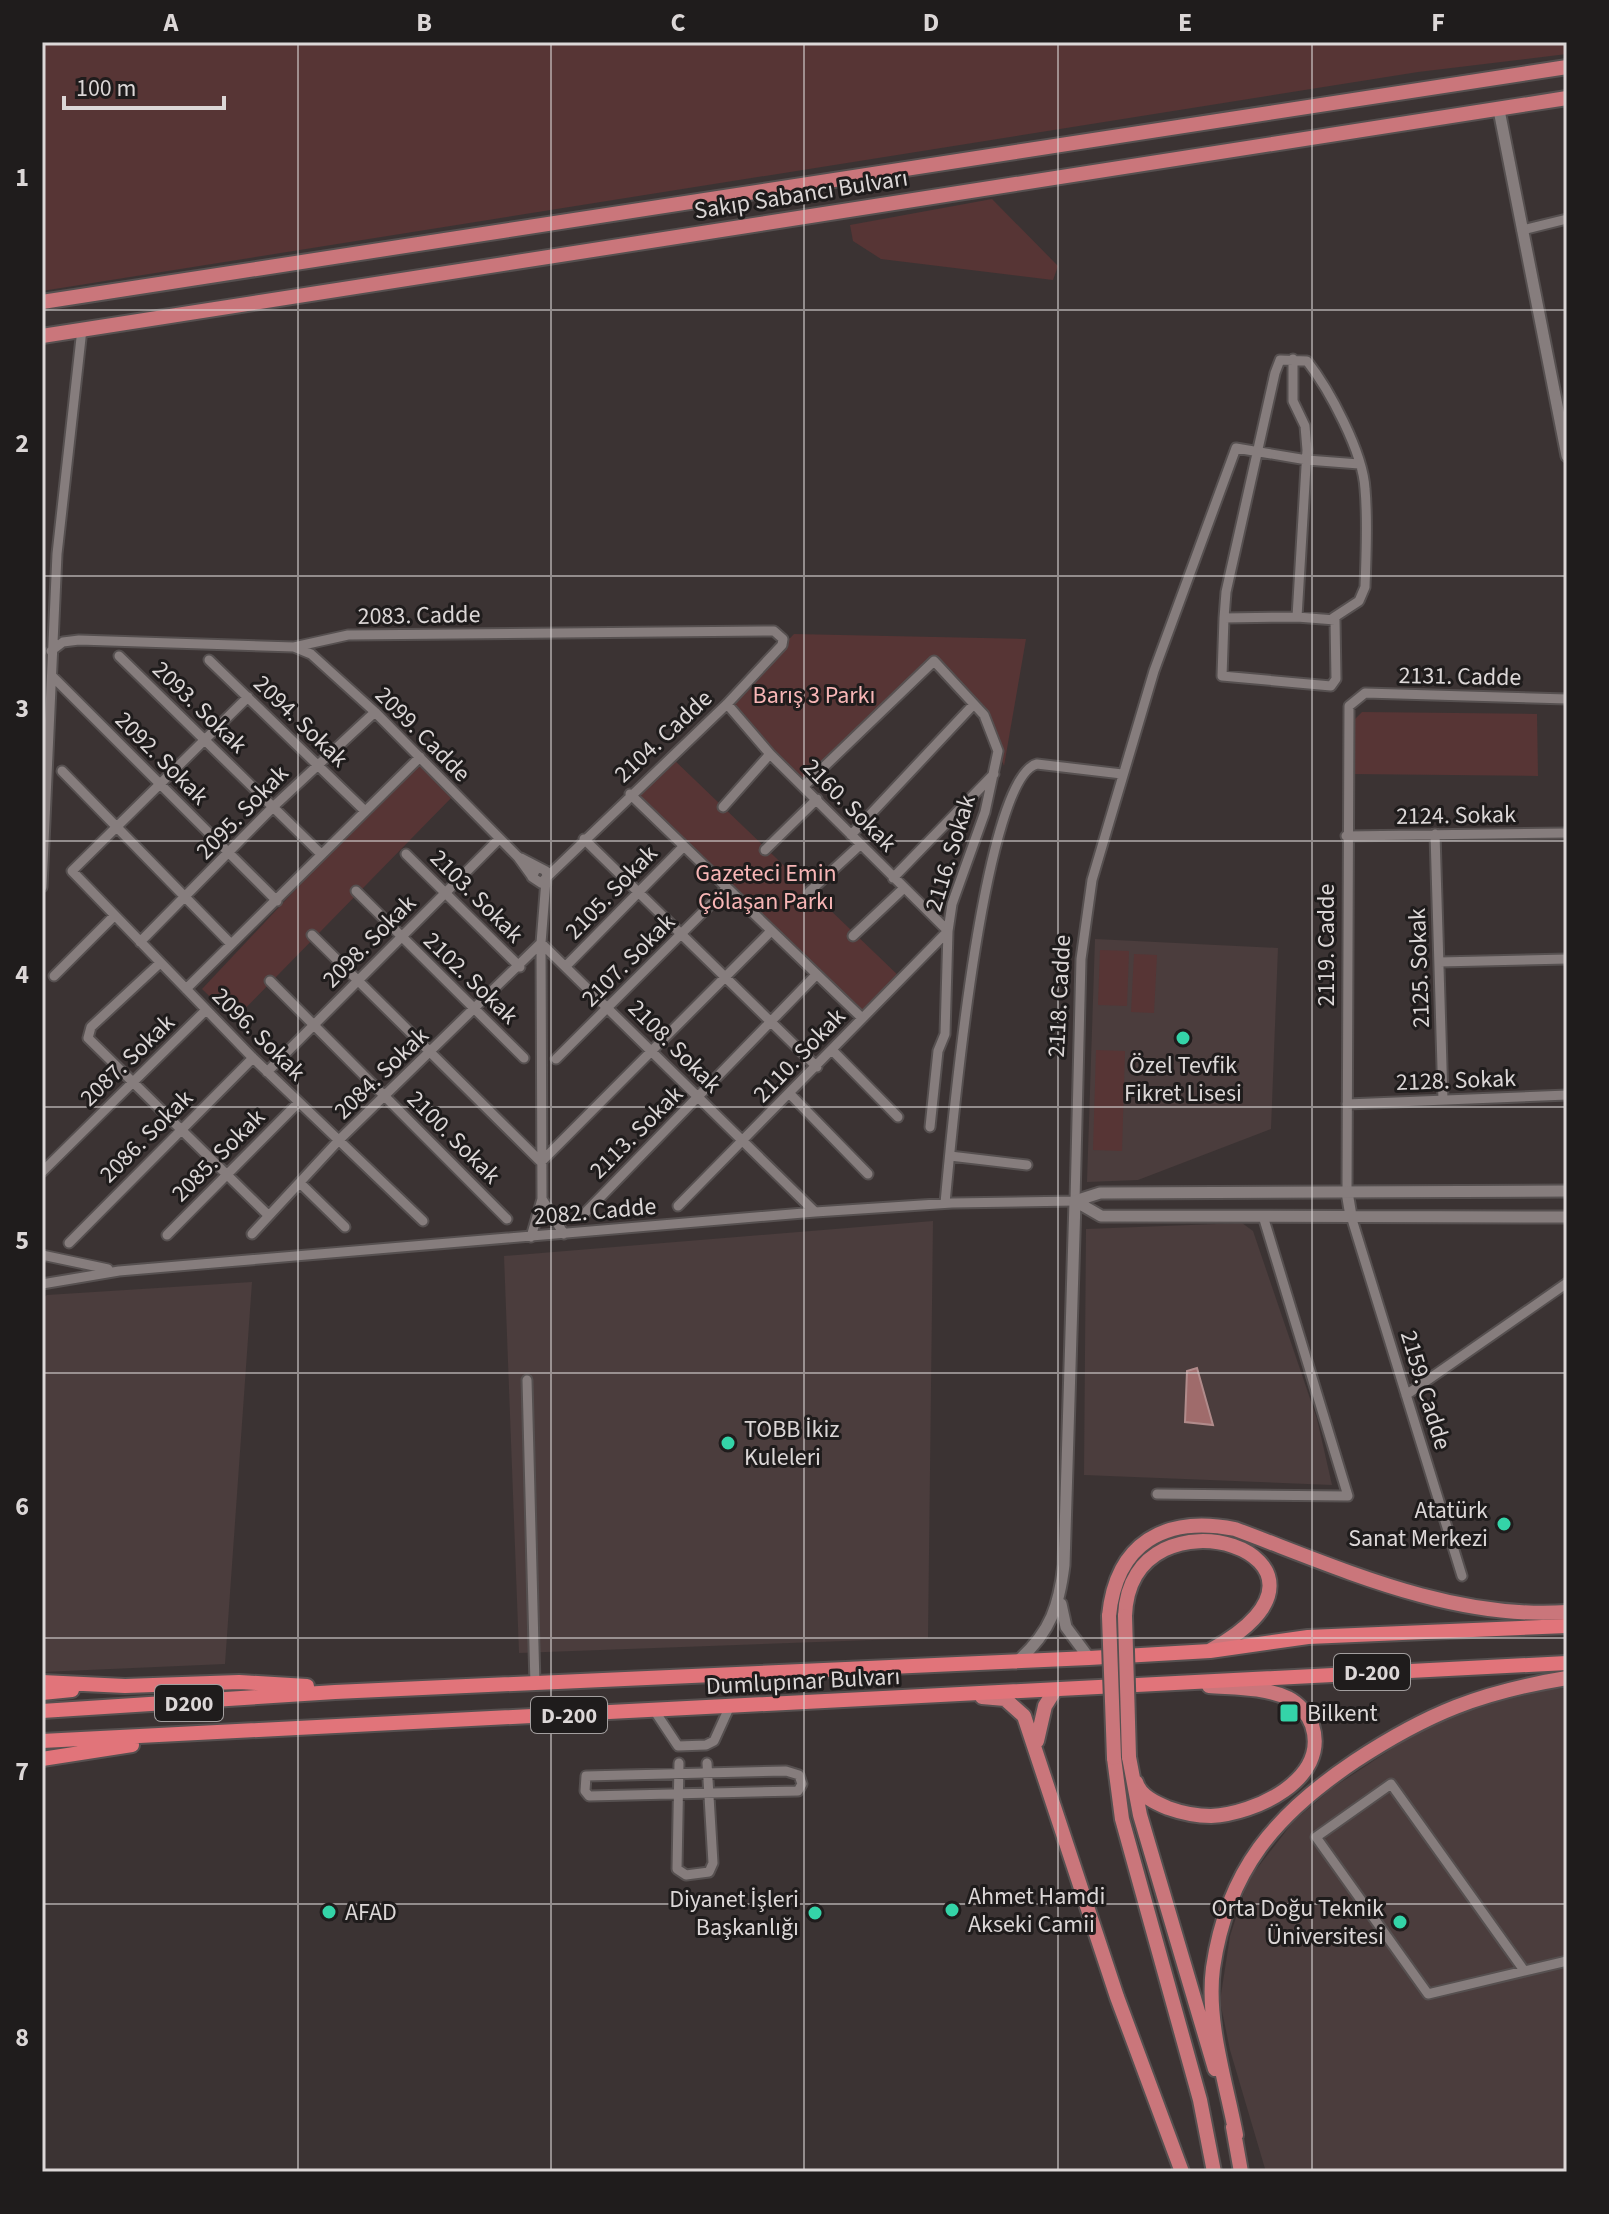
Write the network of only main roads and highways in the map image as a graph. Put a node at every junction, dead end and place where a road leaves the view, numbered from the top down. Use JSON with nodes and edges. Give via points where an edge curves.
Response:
{"nodes":[{"id":1,"x":1567,"y":67,"type":"edge"},
{"id":2,"x":1567,"y":98,"type":"edge"},
{"id":3,"x":42,"y":302,"type":"edge"},
{"id":4,"x":42,"y":336,"type":"edge"},
{"id":5,"x":1567,"y":1612,"type":"edge"},
{"id":6,"x":1117,"y":1616,"type":"junction"},
{"id":7,"x":1567,"y":1626,"type":"edge"},
{"id":8,"x":1210,"y":1651,"type":"junction"},
{"id":9,"x":1567,"y":1663,"type":"edge"},
{"id":10,"x":1567,"y":1678,"type":"edge"},
{"id":11,"x":42,"y":1682,"type":"edge"},
{"id":12,"x":1176,"y":1683,"type":"junction"},
{"id":13,"x":535,"y":1685,"type":"joint"},
{"id":14,"x":125,"y":1686,"type":"junction"},
{"id":15,"x":1055,"y":1690,"type":"junction"},
{"id":16,"x":335,"y":1692,"type":"junction"},
{"id":17,"x":42,"y":1693,"type":"edge"},
{"id":18,"x":954,"y":1695,"type":"junction"},
{"id":19,"x":42,"y":1711,"type":"edge"},
{"id":20,"x":184,"y":1736,"type":"junction"},
{"id":21,"x":42,"y":1741,"type":"edge"},
{"id":22,"x":1037,"y":1746,"type":"junction"},
{"id":23,"x":1121,"y":1758,"type":"junction"},
{"id":24,"x":42,"y":1759,"type":"edge"},
{"id":25,"x":1236,"y":2135,"type":"junction"},
{"id":26,"x":1182,"y":2172,"type":"edge"},
{"id":27,"x":1214,"y":2172,"type":"edge"},
{"id":28,"x":1241,"y":2172,"type":"edge"}],
"edges":[{"from":1,"to":3,"type":"main road","name":"Sakıp Sabancı Bulvarı"},
{"from":2,"to":4,"type":"main road","name":"Sakıp Sabancı Bulvarı"},
{"from":5,"to":6,"type":"main road","via":[[1481,1610],[1424,1596],[1210,1524],[1174,1527],[1140,1545],[1112,1587]]},
{"from":6,"to":8,"type":"main road","via":[[1147,1561],[1175,1544],[1202,1539],[1231,1546],[1257,1558],[1269,1574],[1270,1593],[1259,1617]]},
{"from":6,"to":23,"type":"main road","bridge":true},
{"from":7,"to":8,"type":"highway","name":"Dumlupınar Bulvarı","number":"D-200","via":[[1308,1637]]},
{"from":8,"to":13,"type":"highway","name":"Dumlupınar Bulvarı","number":"D-200"},
{"from":9,"to":12,"type":"highway","name":"Dumlupınar Bulvarı","number":"D-200"},
{"from":10,"to":25,"type":"main road","via":[[1520,1685],[1449,1707],[1399,1732],[1304,1796],[1267,1835],[1243,1869],[1213,1969],[1217,2039]]},
{"from":11,"to":14,"type":"highway","name":"Dumlupınar Bulvarı"},
{"from":12,"to":15,"type":"highway","name":"Dumlupınar Bulvarı","number":"D-200"},
{"from":12,"to":23,"type":"main road","via":[[1261,1690],[1291,1699],[1311,1722],[1314,1744],[1309,1764],[1267,1801],[1211,1816],[1172,1809],[1148,1797]]},
{"from":13,"to":16,"type":"highway","name":"Dumlupınar Bulvarı","number":"D200"},
{"from":14,"to":16,"type":"highway","name":"Dumlupınar Bulvarı","via":[[239,1682]]},
{"from":14,"to":17,"type":"highway"},
{"from":15,"to":18,"type":"highway","name":"Dumlupınar Bulvarı","number":"D-200"},
{"from":15,"to":22,"type":"main road","via":[[1039,1726]]},
{"from":16,"to":19,"type":"highway","name":"Dumlupınar Bulvarı","number":"D200"},
{"from":18,"to":20,"type":"highway","name":"Dumlupınar Bulvarı","number":"D-200"},
{"from":18,"to":22,"type":"main road","via":[[1005,1699],[1024,1716]]},
{"from":20,"to":21,"type":"highway","name":"Dumlupınar Bulvarı","number":"D200"},
{"from":20,"to":24,"type":"highway"},
{"from":22,"to":26,"type":"main road","via":[[1117,1997]]},
{"from":23,"to":25,"type":"main road"},
{"from":23,"to":27,"type":"main road","via":[[1122,1819]]},
{"from":25,"to":28,"type":"main road"}]}
